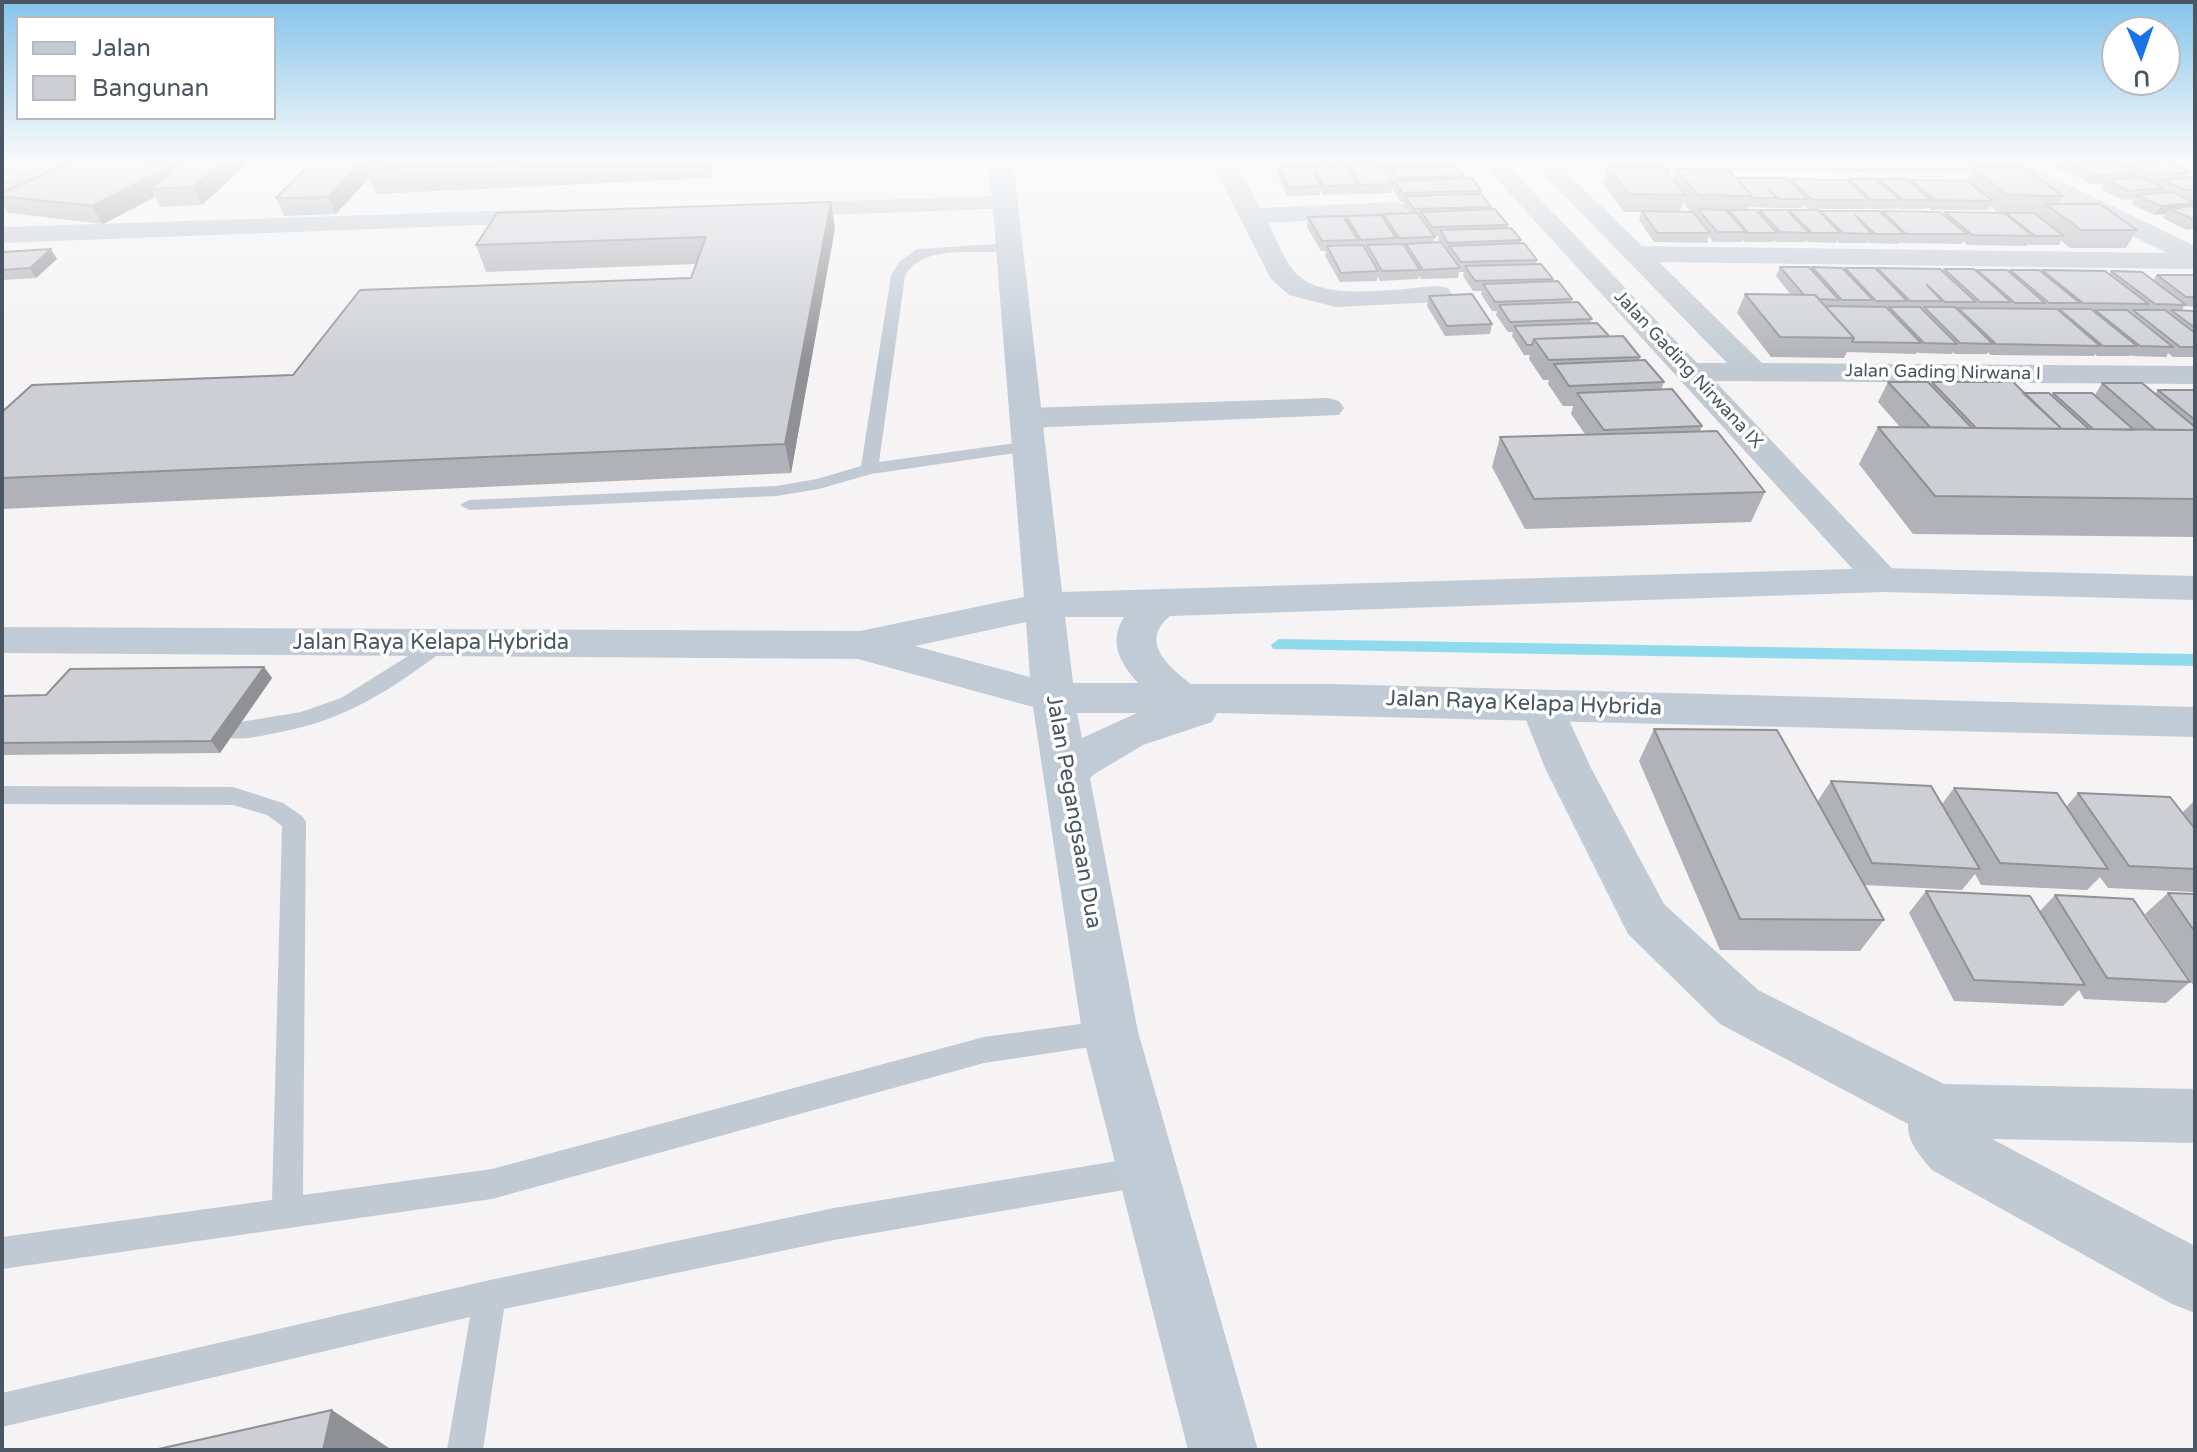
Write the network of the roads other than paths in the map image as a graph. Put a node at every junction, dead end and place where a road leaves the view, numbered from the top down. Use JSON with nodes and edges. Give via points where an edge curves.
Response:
{"nodes":[{"id":1,"x":190,"y":229,"type":"edge"},
{"id":2,"x":1009,"y":229,"type":"edge"},
{"id":3,"x":1257,"y":229,"type":"edge"},
{"id":4,"x":1555,"y":229,"type":"edge"},
{"id":5,"x":1609,"y":229,"type":"edge"},
{"id":6,"x":2136,"y":229,"type":"edge"},
{"id":7,"x":2,"y":235,"type":"edge"},
{"id":8,"x":1011,"y":247,"type":"junction"},
{"id":9,"x":1635,"y":254,"type":"junction"},
{"id":10,"x":2195,"y":258,"type":"edge"},
{"id":11,"x":1438,"y":294,"type":"edge"},
{"id":12,"x":1752,"y":371,"type":"junction"},
{"id":13,"x":1691,"y":372,"type":"junction"},
{"id":14,"x":2195,"y":375,"type":"edge"},
{"id":15,"x":1328,"y":408,"type":"dead end"},
{"id":16,"x":1028,"y":432,"type":"junction"},
{"id":17,"x":869,"y":469,"type":"junction"},
{"id":18,"x":469,"y":505,"type":"dead end"},
{"id":19,"x":1884,"y":580,"type":"junction"},
{"id":20,"x":2195,"y":588,"type":"edge"},
{"id":21,"x":1160,"y":604,"type":"junction"},
{"id":22,"x":1044,"y":605,"type":"junction"},
{"id":23,"x":2,"y":640,"type":"edge"},
{"id":24,"x":440,"y":643,"type":"junction"},
{"id":25,"x":860,"y":645,"type":"junction"},
{"id":26,"x":1180,"y":697,"type":"junction"},
{"id":27,"x":1053,"y":698,"type":"junction"},
{"id":28,"x":1274,"y":699,"type":"junction"},
{"id":29,"x":1542,"y":705,"type":"junction"},
{"id":30,"x":2195,"y":722,"type":"edge"},
{"id":31,"x":234,"y":731,"type":"dead end"},
{"id":32,"x":1066,"y":772,"type":"junction"},
{"id":33,"x":2,"y":795,"type":"edge"},
{"id":34,"x":1110,"y":1032,"type":"junction"},
{"id":35,"x":1939,"y":1111,"type":"junction"},
{"id":36,"x":2195,"y":1116,"type":"edge"},
{"id":37,"x":1148,"y":1171,"type":"junction"},
{"id":38,"x":287,"y":1212,"type":"junction"},
{"id":39,"x":2,"y":1253,"type":"edge"},
{"id":40,"x":2195,"y":1281,"type":"edge"},
{"id":41,"x":490,"y":1296,"type":"junction"},
{"id":42,"x":2,"y":1410,"type":"edge"},
{"id":43,"x":465,"y":1450,"type":"edge"},
{"id":44,"x":1223,"y":1450,"type":"edge"}],
"edges":[{"from":1,"to":7,"type":"street"},
{"from":2,"to":8,"type":"main road","name":"Jalan Pegangsaan Dua"},
{"from":3,"to":11,"type":"street","via":[[1285,279],[1300,292],[1334,298]]},
{"from":4,"to":13,"type":"street","name":"Jalan Gading Nirwana IX"},
{"from":5,"to":9,"type":"street","name":"Jalan Gading Nirwana IX"},
{"from":6,"to":10,"type":"street"},
{"from":8,"to":16,"type":"main road","name":"Jalan Pegangsaan Dua"},
{"from":8,"to":17,"type":"lane","via":[[922,252],[904,265],[898,276]]},
{"from":9,"to":10,"type":"street"},
{"from":9,"to":12,"type":"street","name":"Jalan Gading Nirwana IX"},
{"from":12,"to":13,"type":"street","name":"Jalan Gading Nirwana I"},
{"from":12,"to":14,"type":"street","name":"Jalan Gading Nirwana I"},
{"from":13,"to":19,"type":"street","name":"Jalan Gading Nirwana IX"},
{"from":15,"to":16,"type":"street"},
{"from":16,"to":17,"type":"lane"},
{"from":16,"to":22,"type":"main road","name":"Jalan Pegangsaan Dua"},
{"from":17,"to":18,"type":"lane","via":[[776,491]]},
{"from":19,"to":20,"type":"main road","name":"Jalan Raya Kelapa Hybrida"},
{"from":19,"to":21,"type":"main road","name":"Jalan Raya Kelapa Hybrida"},
{"from":21,"to":22,"type":"main road","name":"Jalan Raya Kelapa Hybrida"},
{"from":21,"to":26,"type":"main road","via":[[1141,621],[1139,659]]},
{"from":22,"to":25,"type":"main road","name":"Jalan Raya Kelapa Hybrida"},
{"from":22,"to":27,"type":"main road","name":"Jalan Pegangsaan Dua"},
{"from":23,"to":24,"type":"main road","name":"Jalan Raya Kelapa Hybrida"},
{"from":24,"to":25,"type":"main road","name":"Jalan Raya Kelapa Hybrida"},
{"from":24,"to":31,"type":"lane","via":[[365,695],[324,714]]},
{"from":25,"to":27,"type":"main road","name":"Jalan Raya Kelapa Hybrida"},
{"from":26,"to":27,"type":"main road","name":"Jalan Raya Kelapa Hybrida"},
{"from":26,"to":28,"type":"main road","name":"Jalan Raya Kelapa Hybrida"},
{"from":27,"to":32,"type":"main road","name":"Jalan Pegangsaan Dua"},
{"from":28,"to":29,"type":"main road","name":"Jalan Raya Kelapa Hybrida"},
{"from":28,"to":32,"type":"main road","via":[[1224,705],[1136,729]]},
{"from":29,"to":30,"type":"main road","name":"Jalan Raya Kelapa Hybrida"},
{"from":29,"to":35,"type":"street","via":[[1568,768],[1646,919],[1739,1007]]},
{"from":32,"to":34,"type":"main road","name":"Jalan Pegangsaan Dua"},
{"from":33,"to":38,"type":"lane","via":[[233,796],[275,809],[294,822]]},
{"from":34,"to":37,"type":"main road","name":"Jalan Pegangsaan Dua"},
{"from":34,"to":38,"type":"lane","via":[[984,1050],[492,1184]]},
{"from":35,"to":36,"type":"street"},
{"from":35,"to":40,"type":"street","via":[[1936,1130],[1953,1150]]},
{"from":37,"to":41,"type":"lane","via":[[834,1224]]},
{"from":37,"to":44,"type":"main road","name":"Jalan Pegangsaan Dua"},
{"from":38,"to":39,"type":"lane"},
{"from":41,"to":42,"type":"lane"},
{"from":41,"to":43,"type":"lane"}]}
